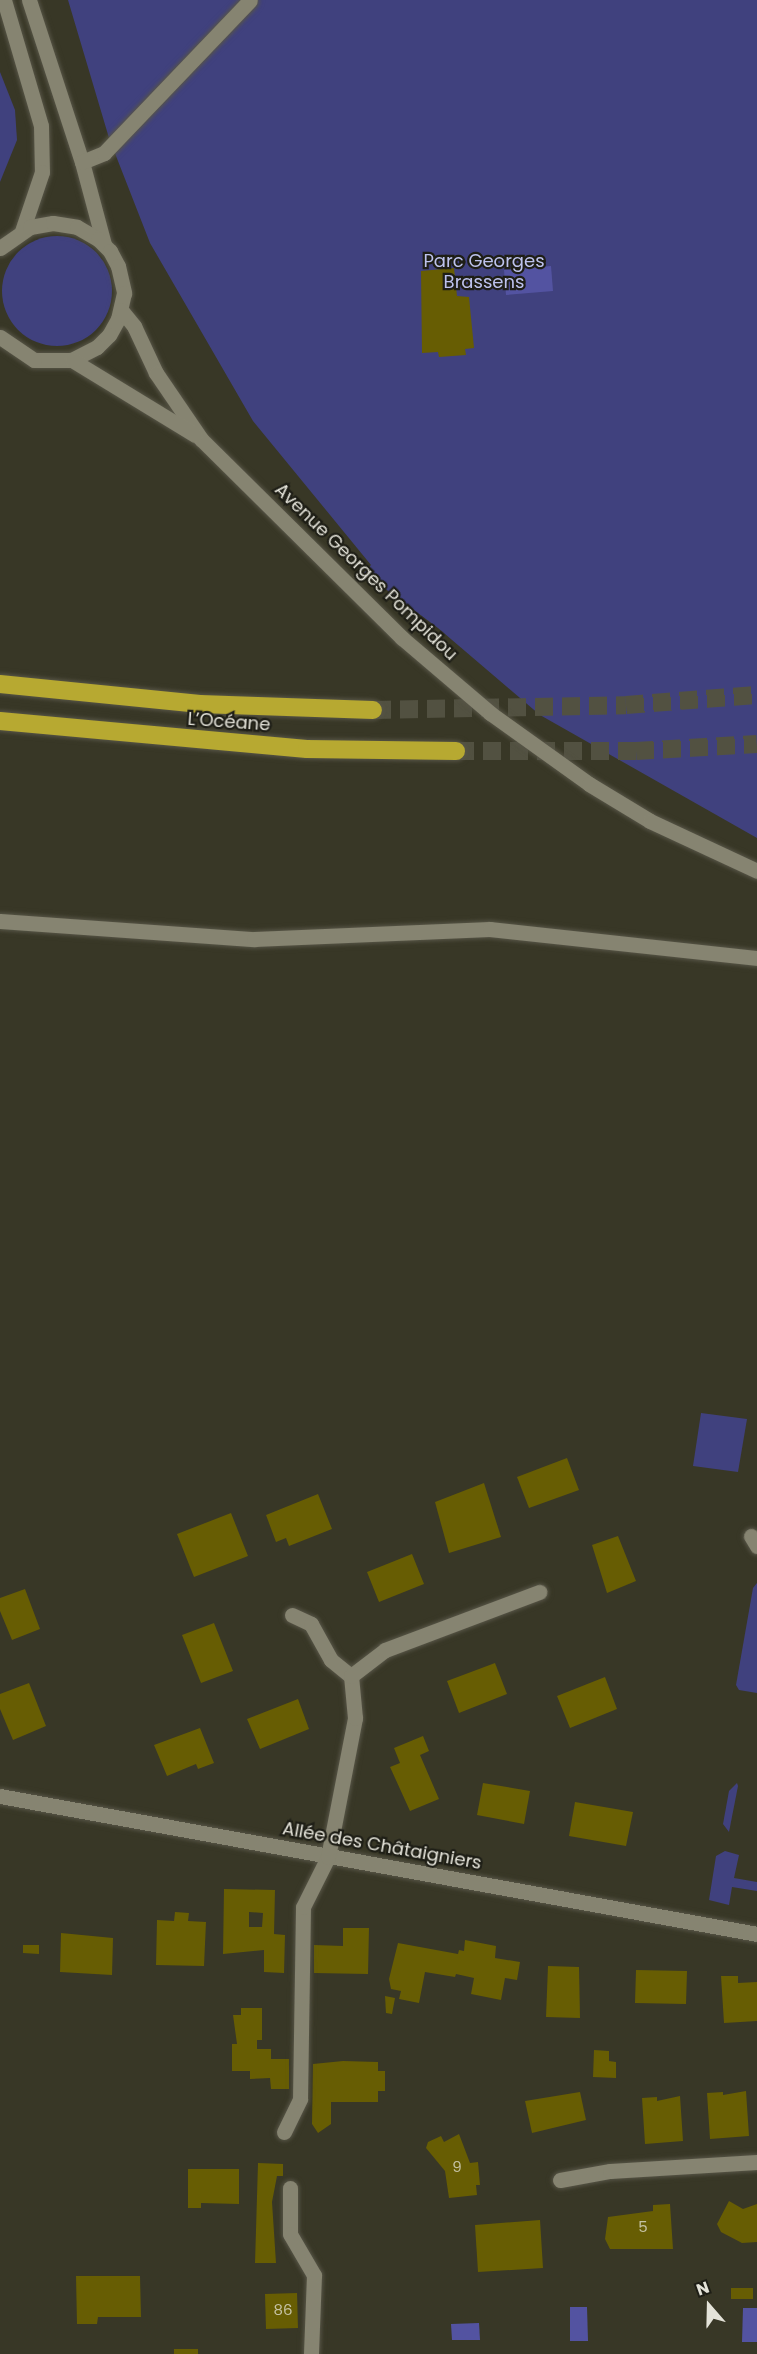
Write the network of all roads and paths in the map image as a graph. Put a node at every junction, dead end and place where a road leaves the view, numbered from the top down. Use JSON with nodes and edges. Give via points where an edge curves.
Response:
{"nodes":[{"id":1,"x":4,"y":0,"type":"edge"},
{"id":2,"x":29,"y":0,"type":"edge"},
{"id":3,"x":250,"y":0,"type":"edge"},
{"id":4,"x":82,"y":162,"type":"junction"},
{"id":5,"x":22,"y":231,"type":"junction"},
{"id":6,"x":104,"y":244,"type":"junction"},
{"id":7,"x":0,"y":248,"type":"edge"},
{"id":8,"x":121,"y":310,"type":"junction"},
{"id":9,"x":0,"y":337,"type":"edge"},
{"id":10,"x":72,"y":360,"type":"junction"},
{"id":11,"x":201,"y":439,"type":"junction"},
{"id":12,"x":0,"y":684,"type":"edge"},
{"id":13,"x":374,"y":710,"type":"tunnel mouth"},
{"id":14,"x":0,"y":721,"type":"edge"},
{"id":15,"x":456,"y":751,"type":"tunnel mouth"},
{"id":16,"x":757,"y":872,"type":"edge"},
{"id":17,"x":0,"y":921,"type":"edge"},
{"id":18,"x":757,"y":958,"type":"edge"},
{"id":19,"x":539,"y":1592,"type":"dead end"},
{"id":20,"x":292,"y":1615,"type":"dead end"},
{"id":21,"x":351,"y":1676,"type":"junction"},
{"id":22,"x":0,"y":1796,"type":"edge"},
{"id":23,"x":328,"y":1857,"type":"junction"},
{"id":24,"x":757,"y":1934,"type":"edge"},
{"id":25,"x":284,"y":2132,"type":"dead end"},
{"id":26,"x":757,"y":2162,"type":"edge"},
{"id":27,"x":560,"y":2180,"type":"dead end"},
{"id":28,"x":290,"y":2188,"type":"dead end"},
{"id":29,"x":311,"y":2354,"type":"edge"}],
"edges":[{"from":1,"to":5,"type":"street","via":[[41,126],[42,171]]},
{"from":2,"to":4,"type":"street"},
{"from":3,"to":4,"type":"street","via":[[104,153]]},
{"from":4,"to":6,"type":"street"},
{"from":5,"to":6,"type":"street","via":[[45,224],[69,225]]},
{"from":5,"to":7,"type":"street"},
{"from":6,"to":8,"type":"street","via":[[121,275]]},
{"from":8,"to":10,"type":"street","via":[[103,341]]},
{"from":8,"to":11,"type":"street","name":"Avenue Georges Pompidou","via":[[134,326],[156,373]]},
{"from":9,"to":10,"type":"street","via":[[34,360]]},
{"from":10,"to":11,"type":"street","name":"Avenue Georges Pompidou"},
{"from":11,"to":16,"type":"street","name":"Avenue Georges Pompidou","via":[[402,638],[490,713],[589,784],[650,821]]},
{"from":12,"to":13,"type":"highway","name":"L’Océane","via":[[200,704]]},
{"from":14,"to":15,"type":"highway","name":"L’Océane","via":[[307,748]]},
{"from":17,"to":18,"type":"street","via":[[254,939],[490,929]]},
{"from":19,"to":21,"type":"street","via":[[385,1650]]},
{"from":20,"to":21,"type":"street","via":[[311,1624],[331,1660]]},
{"from":21,"to":23,"type":"street","via":[[355,1718]]},
{"from":22,"to":23,"type":"street","name":"Allée des Châtaigniers"},
{"from":23,"to":24,"type":"street","name":"Allée des Châtaigniers"},
{"from":23,"to":25,"type":"street","via":[[303,1907],[300,2099]]},
{"from":26,"to":27,"type":"street","via":[[610,2171]]},
{"from":28,"to":29,"type":"street","via":[[290,2234],[314,2275]]}]}
